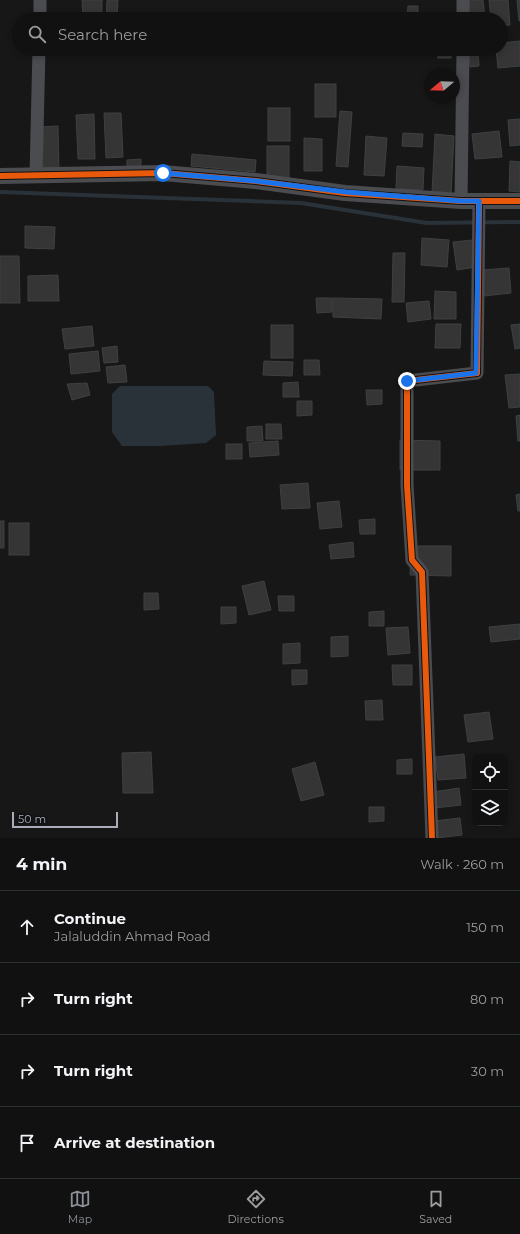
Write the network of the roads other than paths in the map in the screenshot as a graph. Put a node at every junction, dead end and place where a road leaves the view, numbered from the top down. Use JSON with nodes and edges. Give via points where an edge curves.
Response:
{"nodes":[{"id":1,"x":40,"y":0,"type":"edge"},
{"id":2,"x":463,"y":0,"type":"edge"},
{"id":3,"x":40,"y":12,"type":"edge"},
{"id":4,"x":463,"y":12,"type":"edge"},
{"id":5,"x":39,"y":56,"type":"edge"},
{"id":6,"x":463,"y":56,"type":"edge"},
{"id":7,"x":36,"y":175,"type":"junction"},
{"id":8,"x":0,"y":176,"type":"edge"},
{"id":9,"x":461,"y":201,"type":"junction"},
{"id":10,"x":479,"y":201,"type":"junction"},
{"id":11,"x":520,"y":201,"type":"edge"},
{"id":12,"x":432,"y":838,"type":"edge"}],
"edges":[{"from":1,"to":3,"type":"street"},
{"from":2,"to":4,"type":"street"},
{"from":5,"to":7,"type":"street"},
{"from":6,"to":9,"type":"street"},
{"from":7,"to":8,"type":"street"},
{"from":7,"to":9,"type":"street","via":[[163,173]]},
{"from":9,"to":10,"type":"street"},
{"from":10,"to":11,"type":"street"},
{"from":10,"to":12,"type":"street","via":[[476,373],[407,381],[407,485],[412,560],[422,572]]}]}
